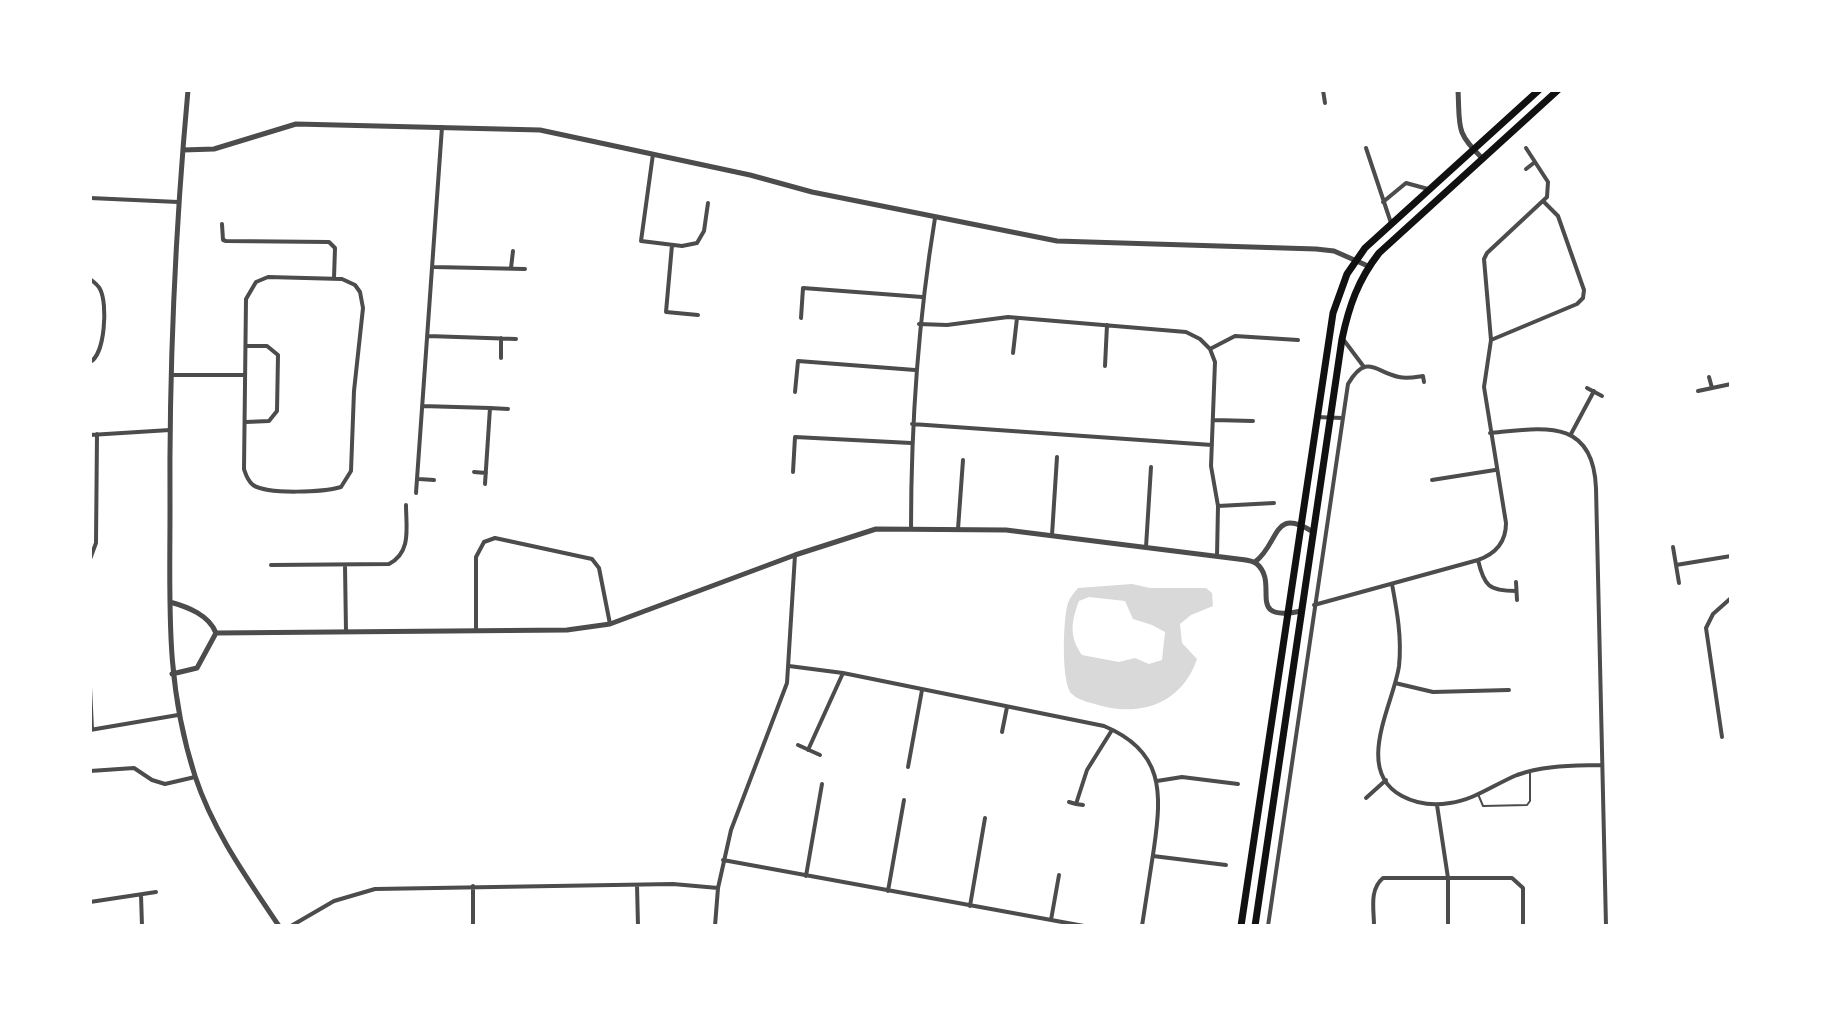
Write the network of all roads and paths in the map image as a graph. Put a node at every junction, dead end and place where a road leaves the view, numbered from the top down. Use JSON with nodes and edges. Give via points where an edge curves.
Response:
{"nodes":[{"id":1,"x":188,"y":90,"type":"edge"},
{"id":2,"x":1323,"y":90,"type":"edge"},
{"id":3,"x":1458,"y":90,"type":"edge"},
{"id":4,"x":1539,"y":90,"type":"edge"},
{"id":5,"x":1558,"y":90,"type":"edge"},
{"id":6,"x":1325,"y":104,"type":"dead end"},
{"id":7,"x":442,"y":127,"type":"junction"},
{"id":8,"x":1366,"y":148,"type":"dead end"},
{"id":9,"x":1526,"y":148,"type":"dead end"},
{"id":10,"x":183,"y":150,"type":"junction"},
{"id":11,"x":1473,"y":150,"type":"junction"},
{"id":12,"x":653,"y":154,"type":"junction"},
{"id":13,"x":1482,"y":158,"type":"junction"},
{"id":14,"x":1536,"y":162,"type":"junction"},
{"id":15,"x":1526,"y":169,"type":"dead end"},
{"id":16,"x":1428,"y":189,"type":"junction"},
{"id":17,"x":90,"y":198,"type":"edge"},
{"id":18,"x":1543,"y":201,"type":"junction"},
{"id":19,"x":178,"y":202,"type":"junction"},
{"id":20,"x":1383,"y":202,"type":"junction"},
{"id":21,"x":708,"y":203,"type":"dead end"},
{"id":22,"x":935,"y":218,"type":"junction"},
{"id":23,"x":1391,"y":223,"type":"junction"},
{"id":24,"x":222,"y":224,"type":"dead end"},
{"id":25,"x":672,"y":246,"type":"junction"},
{"id":26,"x":513,"y":251,"type":"dead end"},
{"id":27,"x":1355,"y":260,"type":"junction"},
{"id":28,"x":1368,"y":266,"type":"junction"},
{"id":29,"x":434,"y":267,"type":"junction"},
{"id":30,"x":511,"y":268,"type":"junction"},
{"id":31,"x":525,"y":269,"type":"dead end"},
{"id":32,"x":334,"y":278,"type":"junction"},
{"id":33,"x":90,"y":279,"type":"edge"},
{"id":34,"x":922,"y":297,"type":"junction"},
{"id":35,"x":698,"y":315,"type":"dead end"},
{"id":36,"x":801,"y":318,"type":"dead end"},
{"id":37,"x":1017,"y":318,"type":"junction"},
{"id":38,"x":919,"y":324,"type":"junction"},
{"id":39,"x":1107,"y":325,"type":"junction"},
{"id":40,"x":428,"y":336,"type":"junction"},
{"id":41,"x":501,"y":338,"type":"junction"},
{"id":42,"x":516,"y":339,"type":"dead end"},
{"id":43,"x":1342,"y":339,"type":"junction"},
{"id":44,"x":1299,"y":340,"type":"dead end"},
{"id":45,"x":1491,"y":340,"type":"junction"},
{"id":46,"x":247,"y":346,"type":"junction"},
{"id":47,"x":1210,"y":349,"type":"junction"},
{"id":48,"x":1013,"y":353,"type":"dead end"},
{"id":49,"x":501,"y":358,"type":"dead end"},
{"id":50,"x":90,"y":362,"type":"edge"},
{"id":51,"x":1105,"y":366,"type":"dead end"},
{"id":52,"x":1364,"y":368,"type":"junction"},
{"id":53,"x":915,"y":370,"type":"junction"},
{"id":54,"x":172,"y":375,"type":"junction"},
{"id":55,"x":245,"y":375,"type":"junction"},
{"id":56,"x":1709,"y":377,"type":"dead end"},
{"id":57,"x":1424,"y":382,"type":"dead end"},
{"id":58,"x":1731,"y":384,"type":"edge"},
{"id":59,"x":1587,"y":387,"type":"dead end"},
{"id":60,"x":1712,"y":388,"type":"junction"},
{"id":61,"x":1698,"y":391,"type":"dead end"},
{"id":62,"x":1594,"y":392,"type":"junction"},
{"id":63,"x":795,"y":393,"type":"dead end"},
{"id":64,"x":1602,"y":396,"type":"dead end"},
{"id":65,"x":422,"y":406,"type":"junction"},
{"id":66,"x":490,"y":408,"type":"junction"},
{"id":67,"x":508,"y":409,"type":"dead end"},
{"id":68,"x":1316,"y":417,"type":"junction"},
{"id":69,"x":1330,"y":417,"type":"junction"},
{"id":70,"x":1342,"y":418,"type":"junction"},
{"id":71,"x":1214,"y":420,"type":"junction"},
{"id":72,"x":1253,"y":421,"type":"dead end"},
{"id":73,"x":246,"y":422,"type":"junction"},
{"id":74,"x":912,"y":424,"type":"junction"},
{"id":75,"x":170,"y":430,"type":"junction"},
{"id":76,"x":1490,"y":433,"type":"junction"},
{"id":77,"x":97,"y":434,"type":"junction"},
{"id":78,"x":1571,"y":434,"type":"junction"},
{"id":79,"x":90,"y":435,"type":"edge"},
{"id":80,"x":911,"y":443,"type":"junction"},
{"id":81,"x":1212,"y":445,"type":"junction"},
{"id":82,"x":1057,"y":457,"type":"dead end"},
{"id":83,"x":963,"y":459,"type":"dead end"},
{"id":84,"x":1151,"y":467,"type":"dead end"},
{"id":85,"x":1495,"y":470,"type":"junction"},
{"id":86,"x":474,"y":472,"type":"dead end"},
{"id":87,"x":792,"y":472,"type":"dead end"},
{"id":88,"x":486,"y":473,"type":"junction"},
{"id":89,"x":419,"y":479,"type":"junction"},
{"id":90,"x":434,"y":480,"type":"dead end"},
{"id":91,"x":1431,"y":480,"type":"dead end"},
{"id":92,"x":485,"y":484,"type":"dead end"},
{"id":93,"x":416,"y":493,"type":"dead end"},
{"id":94,"x":1274,"y":502,"type":"dead end"},
{"id":95,"x":406,"y":505,"type":"dead end"},
{"id":96,"x":1218,"y":506,"type":"junction"},
{"id":97,"x":1300,"y":524,"type":"junction"},
{"id":98,"x":911,"y":529,"type":"junction"},
{"id":99,"x":958,"y":529,"type":"junction"},
{"id":100,"x":1313,"y":532,"type":"junction"},
{"id":101,"x":1052,"y":535,"type":"junction"},
{"id":102,"x":1146,"y":547,"type":"junction"},
{"id":103,"x":1673,"y":547,"type":"dead end"},
{"id":104,"x":795,"y":555,"type":"junction"},
{"id":105,"x":1217,"y":556,"type":"junction"},
{"id":106,"x":1731,"y":556,"type":"edge"},
{"id":107,"x":90,"y":559,"type":"edge"},
{"id":108,"x":1478,"y":560,"type":"junction"},
{"id":109,"x":1255,"y":562,"type":"junction"},
{"id":110,"x":272,"y":565,"type":"dead end"},
{"id":111,"x":345,"y":565,"type":"junction"},
{"id":112,"x":1676,"y":565,"type":"junction"},
{"id":113,"x":1516,"y":582,"type":"dead end"},
{"id":114,"x":1679,"y":583,"type":"dead end"},
{"id":115,"x":1392,"y":585,"type":"junction"},
{"id":116,"x":1516,"y":591,"type":"junction"},
{"id":117,"x":1731,"y":598,"type":"edge"},
{"id":118,"x":1516,"y":600,"type":"dead end"},
{"id":119,"x":170,"y":602,"type":"junction"},
{"id":120,"x":1314,"y":604,"type":"junction"},
{"id":121,"x":1301,"y":611,"type":"junction"},
{"id":122,"x":1287,"y":614,"type":"junction"},
{"id":123,"x":610,"y":624,"type":"junction"},
{"id":124,"x":476,"y":631,"type":"junction"},
{"id":125,"x":346,"y":632,"type":"junction"},
{"id":126,"x":216,"y":633,"type":"junction"},
{"id":127,"x":1297,"y":642,"type":"junction"},
{"id":128,"x":1309,"y":644,"type":"junction"},
{"id":129,"x":789,"y":666,"type":"junction"},
{"id":130,"x":843,"y":673,"type":"junction"},
{"id":131,"x":172,"y":674,"type":"junction"},
{"id":132,"x":1395,"y":683,"type":"junction"},
{"id":133,"x":90,"y":687,"type":"edge"},
{"id":134,"x":922,"y":690,"type":"junction"},
{"id":135,"x":1509,"y":690,"type":"dead end"},
{"id":136,"x":1007,"y":707,"type":"junction"},
{"id":137,"x":178,"y":715,"type":"junction"},
{"id":138,"x":91,"y":730,"type":"edge"},
{"id":139,"x":1112,"y":730,"type":"junction"},
{"id":140,"x":1002,"y":732,"type":"dead end"},
{"id":141,"x":1722,"y":737,"type":"dead end"},
{"id":142,"x":798,"y":745,"type":"dead end"},
{"id":143,"x":808,"y":750,"type":"junction"},
{"id":144,"x":820,"y":755,"type":"dead end"},
{"id":145,"x":1602,"y":765,"type":"junction"},
{"id":146,"x":908,"y":767,"type":"dead end"},
{"id":147,"x":90,"y":771,"type":"edge"},
{"id":148,"x":1530,"y":771,"type":"junction"},
{"id":149,"x":195,"y":777,"type":"junction"},
{"id":150,"x":1386,"y":780,"type":"junction"},
{"id":151,"x":1157,"y":782,"type":"junction"},
{"id":152,"x":822,"y":784,"type":"dead end"},
{"id":153,"x":1238,"y":784,"type":"dead end"},
{"id":154,"x":1478,"y":794,"type":"junction"},
{"id":155,"x":1366,"y":798,"type":"dead end"},
{"id":156,"x":904,"y":800,"type":"dead end"},
{"id":157,"x":1069,"y":802,"type":"dead end"},
{"id":158,"x":1076,"y":804,"type":"junction"},
{"id":159,"x":1083,"y":805,"type":"dead end"},
{"id":160,"x":1437,"y":805,"type":"junction"},
{"id":161,"x":985,"y":818,"type":"dead end"},
{"id":162,"x":1153,"y":856,"type":"junction"},
{"id":163,"x":723,"y":860,"type":"junction"},
{"id":164,"x":1226,"y":865,"type":"dead end"},
{"id":165,"x":1059,"y":875,"type":"dead end"},
{"id":166,"x":806,"y":876,"type":"junction"},
{"id":167,"x":1448,"y":878,"type":"junction"},
{"id":168,"x":637,"y":885,"type":"junction"},
{"id":169,"x":473,"y":886,"type":"junction"},
{"id":170,"x":718,"y":888,"type":"junction"},
{"id":171,"x":888,"y":891,"type":"junction"},
{"id":172,"x":156,"y":892,"type":"dead end"},
{"id":173,"x":141,"y":895,"type":"junction"},
{"id":174,"x":90,"y":902,"type":"edge"},
{"id":175,"x":970,"y":906,"type":"junction"},
{"id":176,"x":1051,"y":920,"type":"junction"},
{"id":177,"x":142,"y":926,"type":"edge"},
{"id":178,"x":279,"y":926,"type":"edge"},
{"id":179,"x":291,"y":926,"type":"edge"},
{"id":180,"x":473,"y":926,"type":"edge"},
{"id":181,"x":639,"y":926,"type":"edge"},
{"id":182,"x":715,"y":926,"type":"edge"},
{"id":183,"x":1084,"y":926,"type":"edge"},
{"id":184,"x":1142,"y":926,"type":"edge"},
{"id":185,"x":1241,"y":926,"type":"edge"},
{"id":186,"x":1255,"y":926,"type":"edge"},
{"id":187,"x":1268,"y":926,"type":"edge"},
{"id":188,"x":1374,"y":926,"type":"edge"},
{"id":189,"x":1448,"y":926,"type":"edge"},
{"id":190,"x":1523,"y":926,"type":"edge"},
{"id":191,"x":1606,"y":926,"type":"edge"}],
"edges":[{"from":1,"to":10,"type":"street"},
{"from":2,"to":6,"type":"street"},
{"from":3,"to":11,"type":"street","via":[[1460,133]]},
{"from":4,"to":11,"type":"highway"},
{"from":5,"to":13,"type":"highway"},
{"from":7,"to":10,"type":"street","via":[[296,124],[214,149]]},
{"from":7,"to":12,"type":"street","via":[[540,130]]},
{"from":7,"to":29,"type":"street"},
{"from":8,"to":20,"type":"street"},
{"from":9,"to":14,"type":"street"},
{"from":10,"to":19,"type":"street"},
{"from":11,"to":13,"type":"street"},
{"from":11,"to":16,"type":"highway"},
{"from":12,"to":22,"type":"street"},
{"from":12,"to":25,"type":"street","via":[[641,240]]},
{"from":13,"to":28,"type":"highway"},
{"from":14,"to":15,"type":"street"},
{"from":14,"to":18,"type":"street","via":[[1548,182]]},
{"from":16,"to":20,"type":"street","via":[[1406,183]]},
{"from":16,"to":23,"type":"highway"},
{"from":17,"to":19,"type":"street"},
{"from":18,"to":45,"type":"street","via":[[1484,259]]},
{"from":18,"to":45,"type":"street","via":[[1558,216],[1584,290],[1583,298]]},
{"from":19,"to":54,"type":"street"},
{"from":20,"to":23,"type":"street"},
{"from":21,"to":25,"type":"street","via":[[704,231],[697,243]]},
{"from":22,"to":27,"type":"street","via":[[1070,243],[1316,249]]},
{"from":22,"to":34,"type":"street"},
{"from":23,"to":27,"type":"highway"},
{"from":24,"to":32,"type":"street","via":[[226,242],[329,242],[335,248]]},
{"from":25,"to":35,"type":"street","via":[[666,312]]},
{"from":26,"to":30,"type":"street"},
{"from":27,"to":28,"type":"street"},
{"from":27,"to":68,"type":"highway","via":[[1333,312]]},
{"from":28,"to":43,"type":"highway","via":[[1351,301]]},
{"from":29,"to":30,"type":"street"},
{"from":29,"to":40,"type":"street"},
{"from":30,"to":31,"type":"street"},
{"from":32,"to":46,"type":"street","via":[[268,277],[256,282],[246,299]]},
{"from":32,"to":73,"type":"street","via":[[355,285],[363,300],[348,480],[342,487],[329,491],[271,490],[254,485],[244,469]]},
{"from":33,"to":50,"type":"street","via":[[101,290],[104,300],[101,351]]},
{"from":34,"to":36,"type":"street","via":[[803,288]]},
{"from":34,"to":38,"type":"street"},
{"from":37,"to":38,"type":"street"},
{"from":37,"to":39,"type":"street"},
{"from":37,"to":48,"type":"street"},
{"from":38,"to":53,"type":"street"},
{"from":39,"to":47,"type":"street","via":[[1186,332]]},
{"from":39,"to":51,"type":"street"},
{"from":40,"to":41,"type":"street"},
{"from":40,"to":65,"type":"street"},
{"from":41,"to":42,"type":"street"},
{"from":41,"to":49,"type":"street"},
{"from":43,"to":52,"type":"street"},
{"from":43,"to":69,"type":"highway"},
{"from":44,"to":47,"type":"street","via":[[1235,336]]},
{"from":45,"to":76,"type":"street","via":[[1484,387]]},
{"from":46,"to":55,"type":"street"},
{"from":46,"to":73,"type":"street","via":[[267,346],[278,355],[277,411],[269,421]]},
{"from":47,"to":71,"type":"street","via":[[1216,370]]},
{"from":52,"to":57,"type":"street","via":[[1380,368],[1400,378],[1423,376]]},
{"from":52,"to":70,"type":"street","via":[[1348,384]]},
{"from":53,"to":63,"type":"street","via":[[798,361]]},
{"from":53,"to":74,"type":"street"},
{"from":54,"to":55,"type":"street"},
{"from":54,"to":75,"type":"street"},
{"from":55,"to":73,"type":"street"},
{"from":56,"to":60,"type":"street"},
{"from":58,"to":60,"type":"street"},
{"from":59,"to":62,"type":"street"},
{"from":60,"to":61,"type":"street"},
{"from":62,"to":64,"type":"street"},
{"from":62,"to":78,"type":"street"},
{"from":65,"to":66,"type":"street"},
{"from":65,"to":89,"type":"street"},
{"from":66,"to":67,"type":"street"},
{"from":66,"to":88,"type":"street"},
{"from":68,"to":69,"type":"street"},
{"from":68,"to":97,"type":"highway"},
{"from":69,"to":70,"type":"street"},
{"from":69,"to":100,"type":"highway"},
{"from":70,"to":120,"type":"street"},
{"from":71,"to":72,"type":"street"},
{"from":71,"to":81,"type":"street"},
{"from":74,"to":80,"type":"street"},
{"from":74,"to":81,"type":"street"},
{"from":75,"to":77,"type":"street"},
{"from":75,"to":119,"type":"street"},
{"from":76,"to":78,"type":"street","via":[[1552,428]]},
{"from":76,"to":85,"type":"street"},
{"from":77,"to":79,"type":"street"},
{"from":77,"to":107,"type":"street","via":[[96,543]]},
{"from":78,"to":145,"type":"street","via":[[1589,453],[1596,474]]},
{"from":80,"to":87,"type":"street","via":[[795,437]]},
{"from":80,"to":98,"type":"street"},
{"from":81,"to":96,"type":"street","via":[[1212,478]]},
{"from":82,"to":101,"type":"street"},
{"from":83,"to":99,"type":"street"},
{"from":84,"to":102,"type":"street"},
{"from":85,"to":91,"type":"street"},
{"from":85,"to":108,"type":"street","via":[[1506,530],[1497,549]]},
{"from":86,"to":88,"type":"street"},
{"from":88,"to":92,"type":"street"},
{"from":89,"to":90,"type":"street"},
{"from":89,"to":93,"type":"street"},
{"from":94,"to":96,"type":"street"},
{"from":95,"to":111,"type":"street","via":[[406,546],[398,558],[383,564]]},
{"from":96,"to":105,"type":"street"},
{"from":97,"to":100,"type":"street"},
{"from":97,"to":109,"type":"street","via":[[1286,523],[1278,528],[1269,548]]},
{"from":97,"to":122,"type":"highway"},
{"from":98,"to":99,"type":"street"},
{"from":98,"to":104,"type":"street","via":[[876,529]]},
{"from":99,"to":101,"type":"street"},
{"from":100,"to":121,"type":"highway"},
{"from":101,"to":102,"type":"street"},
{"from":102,"to":105,"type":"street"},
{"from":103,"to":112,"type":"street"},
{"from":104,"to":123,"type":"street"},
{"from":104,"to":129,"type":"street"},
{"from":105,"to":109,"type":"street"},
{"from":106,"to":112,"type":"street"},
{"from":108,"to":115,"type":"street"},
{"from":108,"to":116,"type":"street","via":[[1486,584]]},
{"from":109,"to":122,"type":"street","via":[[1263,574],[1267,604],[1278,615]]},
{"from":110,"to":111,"type":"street"},
{"from":111,"to":125,"type":"street"},
{"from":112,"to":114,"type":"street"},
{"from":113,"to":116,"type":"street"},
{"from":115,"to":120,"type":"street"},
{"from":115,"to":132,"type":"street","via":[[1400,639]]},
{"from":116,"to":118,"type":"street"},
{"from":117,"to":141,"type":"street","via":[[1713,614],[1706,628]]},
{"from":119,"to":126,"type":"street","via":[[194,610]]},
{"from":119,"to":131,"type":"street"},
{"from":120,"to":128,"type":"street"},
{"from":121,"to":122,"type":"street"},
{"from":121,"to":127,"type":"highway"},
{"from":122,"to":185,"type":"highway"},
{"from":123,"to":124,"type":"street","via":[[567,630]]},
{"from":123,"to":124,"type":"street","via":[[599,568],[592,559],[495,538],[484,542],[476,556]]},
{"from":124,"to":125,"type":"street"},
{"from":125,"to":126,"type":"street"},
{"from":126,"to":131,"type":"street","via":[[197,668]]},
{"from":127,"to":128,"type":"street"},
{"from":127,"to":186,"type":"highway"},
{"from":128,"to":187,"type":"street"},
{"from":129,"to":130,"type":"street"},
{"from":129,"to":163,"type":"street","via":[[787,682],[748,778]]},
{"from":130,"to":134,"type":"street"},
{"from":130,"to":143,"type":"street"},
{"from":131,"to":137,"type":"street"},
{"from":132,"to":135,"type":"street","via":[[1433,692]]},
{"from":132,"to":150,"type":"street","via":[[1379,734],[1381,769]]},
{"from":133,"to":138,"type":"street"},
{"from":134,"to":136,"type":"street"},
{"from":134,"to":146,"type":"street"},
{"from":136,"to":139,"type":"street"},
{"from":136,"to":140,"type":"street"},
{"from":137,"to":138,"type":"street"},
{"from":137,"to":149,"type":"street"},
{"from":139,"to":151,"type":"street","via":[[1138,746]]},
{"from":139,"to":158,"type":"street","via":[[1087,770]]},
{"from":142,"to":143,"type":"street"},
{"from":143,"to":144,"type":"street"},
{"from":145,"to":148,"type":"street"},
{"from":145,"to":191,"type":"street"},
{"from":147,"to":149,"type":"street","via":[[134,768],[165,784]]},
{"from":148,"to":154,"type":"street"},
{"from":148,"to":154,"type":"lane","via":[[1527,805],[1483,806]]},
{"from":149,"to":178,"type":"street","via":[[222,837]]},
{"from":150,"to":155,"type":"street"},
{"from":150,"to":160,"type":"street","via":[[1408,799]]},
{"from":151,"to":153,"type":"street","via":[[1182,777]]},
{"from":151,"to":162,"type":"street","via":[[1159,810]]},
{"from":152,"to":166,"type":"street"},
{"from":154,"to":160,"type":"street"},
{"from":156,"to":171,"type":"street"},
{"from":157,"to":158,"type":"street"},
{"from":158,"to":159,"type":"street"},
{"from":160,"to":167,"type":"street"},
{"from":161,"to":175,"type":"street"},
{"from":162,"to":164,"type":"street"},
{"from":162,"to":184,"type":"street"},
{"from":163,"to":166,"type":"street"},
{"from":163,"to":170,"type":"street"},
{"from":165,"to":176,"type":"street"},
{"from":166,"to":171,"type":"street"},
{"from":167,"to":188,"type":"street","via":[[1383,879],[1373,892]]},
{"from":167,"to":189,"type":"street"},
{"from":167,"to":190,"type":"street","via":[[1512,878],[1523,888]]},
{"from":168,"to":169,"type":"street"},
{"from":168,"to":170,"type":"street"},
{"from":168,"to":181,"type":"street"},
{"from":169,"to":179,"type":"street","via":[[397,887],[353,893]]},
{"from":169,"to":180,"type":"street"},
{"from":170,"to":182,"type":"street"},
{"from":171,"to":175,"type":"street"},
{"from":172,"to":173,"type":"street"},
{"from":173,"to":174,"type":"street"},
{"from":173,"to":177,"type":"street"},
{"from":175,"to":176,"type":"street"},
{"from":176,"to":183,"type":"street"}]}
